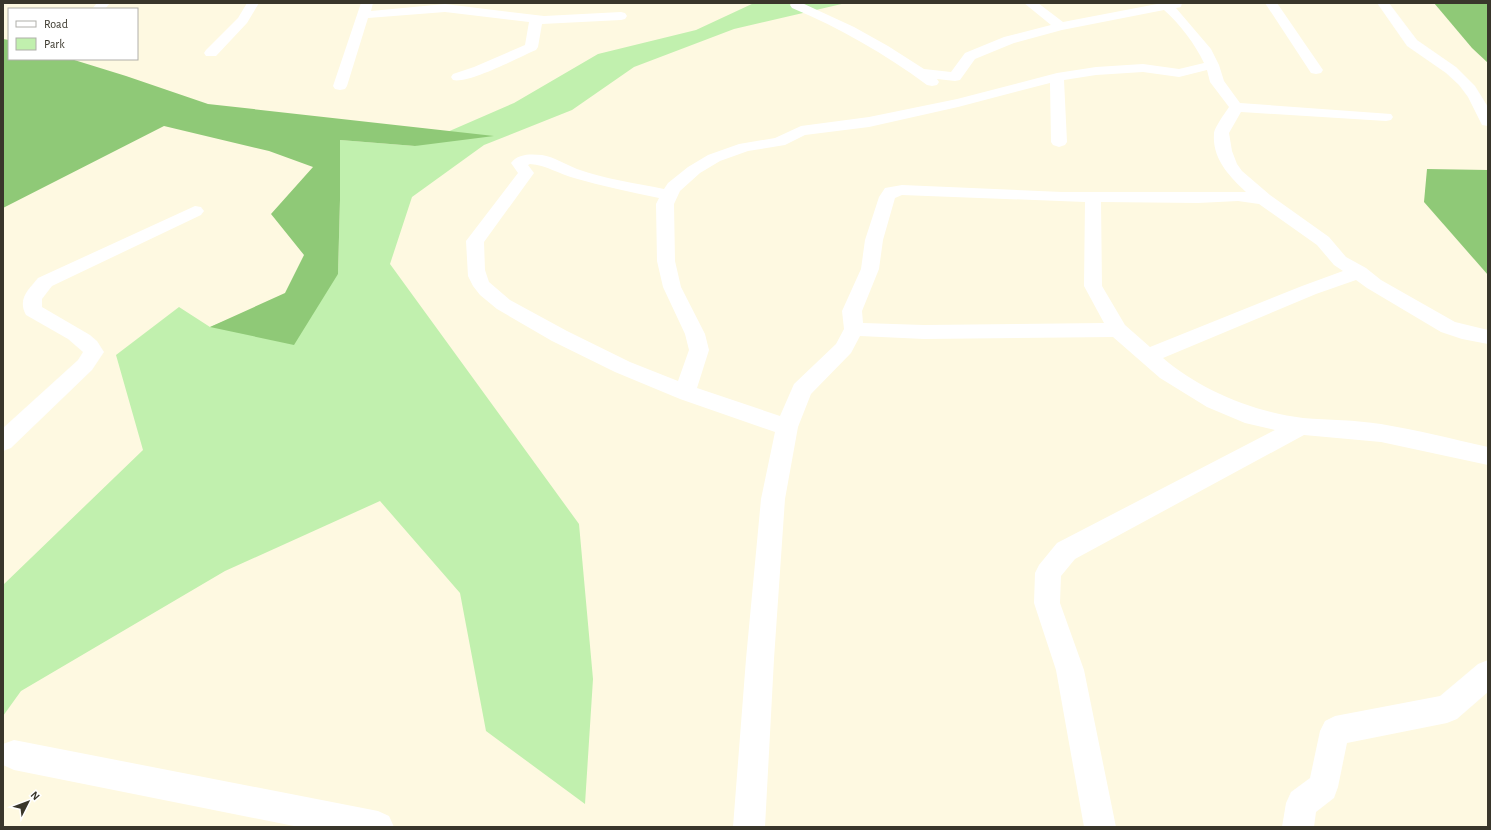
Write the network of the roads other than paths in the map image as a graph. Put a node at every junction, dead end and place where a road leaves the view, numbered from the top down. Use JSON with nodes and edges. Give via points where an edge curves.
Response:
{"nodes":[{"id":1,"x":253,"y":3,"type":"edge"},
{"id":2,"x":1030,"y":3,"type":"edge"},
{"id":3,"x":1271,"y":3,"type":"edge"},
{"id":4,"x":1383,"y":3,"type":"edge"},
{"id":5,"x":1170,"y":4,"type":"edge"},
{"id":6,"x":796,"y":5,"type":"dead end"},
{"id":7,"x":365,"y":9,"type":"edge"},
{"id":8,"x":621,"y":16,"type":"dead end"},
{"id":9,"x":536,"y":19,"type":"junction"},
{"id":10,"x":1061,"y":26,"type":"junction"},
{"id":11,"x":211,"y":53,"type":"dead end"},
{"id":12,"x":1212,"y":65,"type":"junction"},
{"id":13,"x":1316,"y":70,"type":"dead end"},
{"id":14,"x":920,"y":73,"type":"junction"},
{"id":15,"x":458,"y":77,"type":"dead end"},
{"id":16,"x":1057,"y":77,"type":"junction"},
{"id":17,"x":340,"y":86,"type":"dead end"},
{"id":18,"x":949,"y":96,"type":"junction"},
{"id":19,"x":1236,"y":107,"type":"junction"},
{"id":20,"x":1386,"y":117,"type":"dead end"},
{"id":21,"x":1488,"y":122,"type":"edge"},
{"id":22,"x":1058,"y":142,"type":"dead end"},
{"id":23,"x":1240,"y":178,"type":"junction"},
{"id":24,"x":668,"y":195,"type":"junction"},
{"id":25,"x":1238,"y":196,"type":"junction"},
{"id":26,"x":1093,"y":197,"type":"junction"},
{"id":27,"x":1264,"y":199,"type":"junction"},
{"id":28,"x":195,"y":211,"type":"dead end"},
{"id":29,"x":1359,"y":272,"type":"junction"},
{"id":30,"x":854,"y":329,"type":"junction"},
{"id":31,"x":1118,"y":330,"type":"junction"},
{"id":32,"x":1488,"y":337,"type":"edge"},
{"id":33,"x":1146,"y":356,"type":"junction"},
{"id":34,"x":685,"y":392,"type":"junction"},
{"id":35,"x":1301,"y":426,"type":"junction"},
{"id":36,"x":786,"y":427,"type":"junction"},
{"id":37,"x":3,"y":442,"type":"edge"},
{"id":38,"x":1488,"y":456,"type":"edge"},
{"id":39,"x":1488,"y":674,"type":"edge"},
{"id":40,"x":14,"y":755,"type":"dead end"},
{"id":41,"x":378,"y":827,"type":"edge"},
{"id":42,"x":749,"y":827,"type":"edge"},
{"id":43,"x":1100,"y":827,"type":"edge"},
{"id":44,"x":1298,"y":827,"type":"edge"}],
"edges":[{"from":1,"to":11,"type":"street","via":[[242,20]]},
{"from":2,"to":10,"type":"street"},
{"from":3,"to":13,"type":"street"},
{"from":4,"to":21,"type":"street","via":[[1422,52],[1443,64],[1467,84],[1480,103]]},
{"from":5,"to":10,"type":"street"},
{"from":5,"to":12,"type":"street","via":[[1204,49]]},
{"from":6,"to":14,"type":"street","via":[[829,18],[875,42]]},
{"from":7,"to":9,"type":"street","via":[[445,8]]},
{"from":7,"to":17,"type":"street"},
{"from":8,"to":9,"type":"street"},
{"from":9,"to":15,"type":"street","via":[[531,47]]},
{"from":10,"to":14,"type":"street","via":[[1009,40],[970,56],[955,77]]},
{"from":12,"to":16,"type":"street","via":[[1179,73],[1143,68]]},
{"from":12,"to":19,"type":"street","via":[[1217,82]]},
{"from":14,"to":18,"type":"street"},
{"from":16,"to":18,"type":"street"},
{"from":16,"to":22,"type":"street"},
{"from":18,"to":24,"type":"street","via":[[869,122],[801,131],[779,142],[745,147],[714,158],[694,170]]},
{"from":19,"to":20,"type":"street"},
{"from":19,"to":23,"type":"street","via":[[1221,133],[1229,164]]},
{"from":23,"to":25,"type":"street"},
{"from":23,"to":27,"type":"street"},
{"from":24,"to":34,"type":"street","via":[[666,261],[672,287],[695,334],[699,350]]},
{"from":24,"to":34,"type":"street","via":[[605,182],[543,160],[528,159],[519,163],[526,173],[475,241],[476,271],[481,285],[502,303],[549,331],[641,376]]},
{"from":25,"to":26,"type":"street"},
{"from":25,"to":27,"type":"street"},
{"from":26,"to":30,"type":"street","via":[[902,190],[892,192],[887,197],[874,240],[870,269],[852,311]]},
{"from":26,"to":31,"type":"street","via":[[1093,286]]},
{"from":27,"to":29,"type":"street","via":[[1322,241],[1340,261]]},
{"from":28,"to":37,"type":"street","via":[[45,282],[32,298],[33,310],[90,345],[94,352],[85,365]]},
{"from":29,"to":32,"type":"street","via":[[1374,284],[1442,323],[1462,332]]},
{"from":29,"to":33,"type":"street"},
{"from":30,"to":31,"type":"street","via":[[924,332]]},
{"from":30,"to":36,"type":"street","via":[[844,348],[802,390]]},
{"from":31,"to":33,"type":"street"},
{"from":33,"to":35,"type":"street","via":[[1167,373],[1215,401],[1253,417]]},
{"from":34,"to":36,"type":"street"},
{"from":35,"to":38,"type":"street","via":[[1381,433]]},
{"from":35,"to":43,"type":"street","via":[[1066,551],[1048,573],[1047,604],[1070,670]]},
{"from":36,"to":42,"type":"street","via":[[773,499]]},
{"from":39,"to":44,"type":"street","via":[[1447,708],[1335,731],[1323,787],[1302,803]]},
{"from":40,"to":41,"type":"street"}]}
